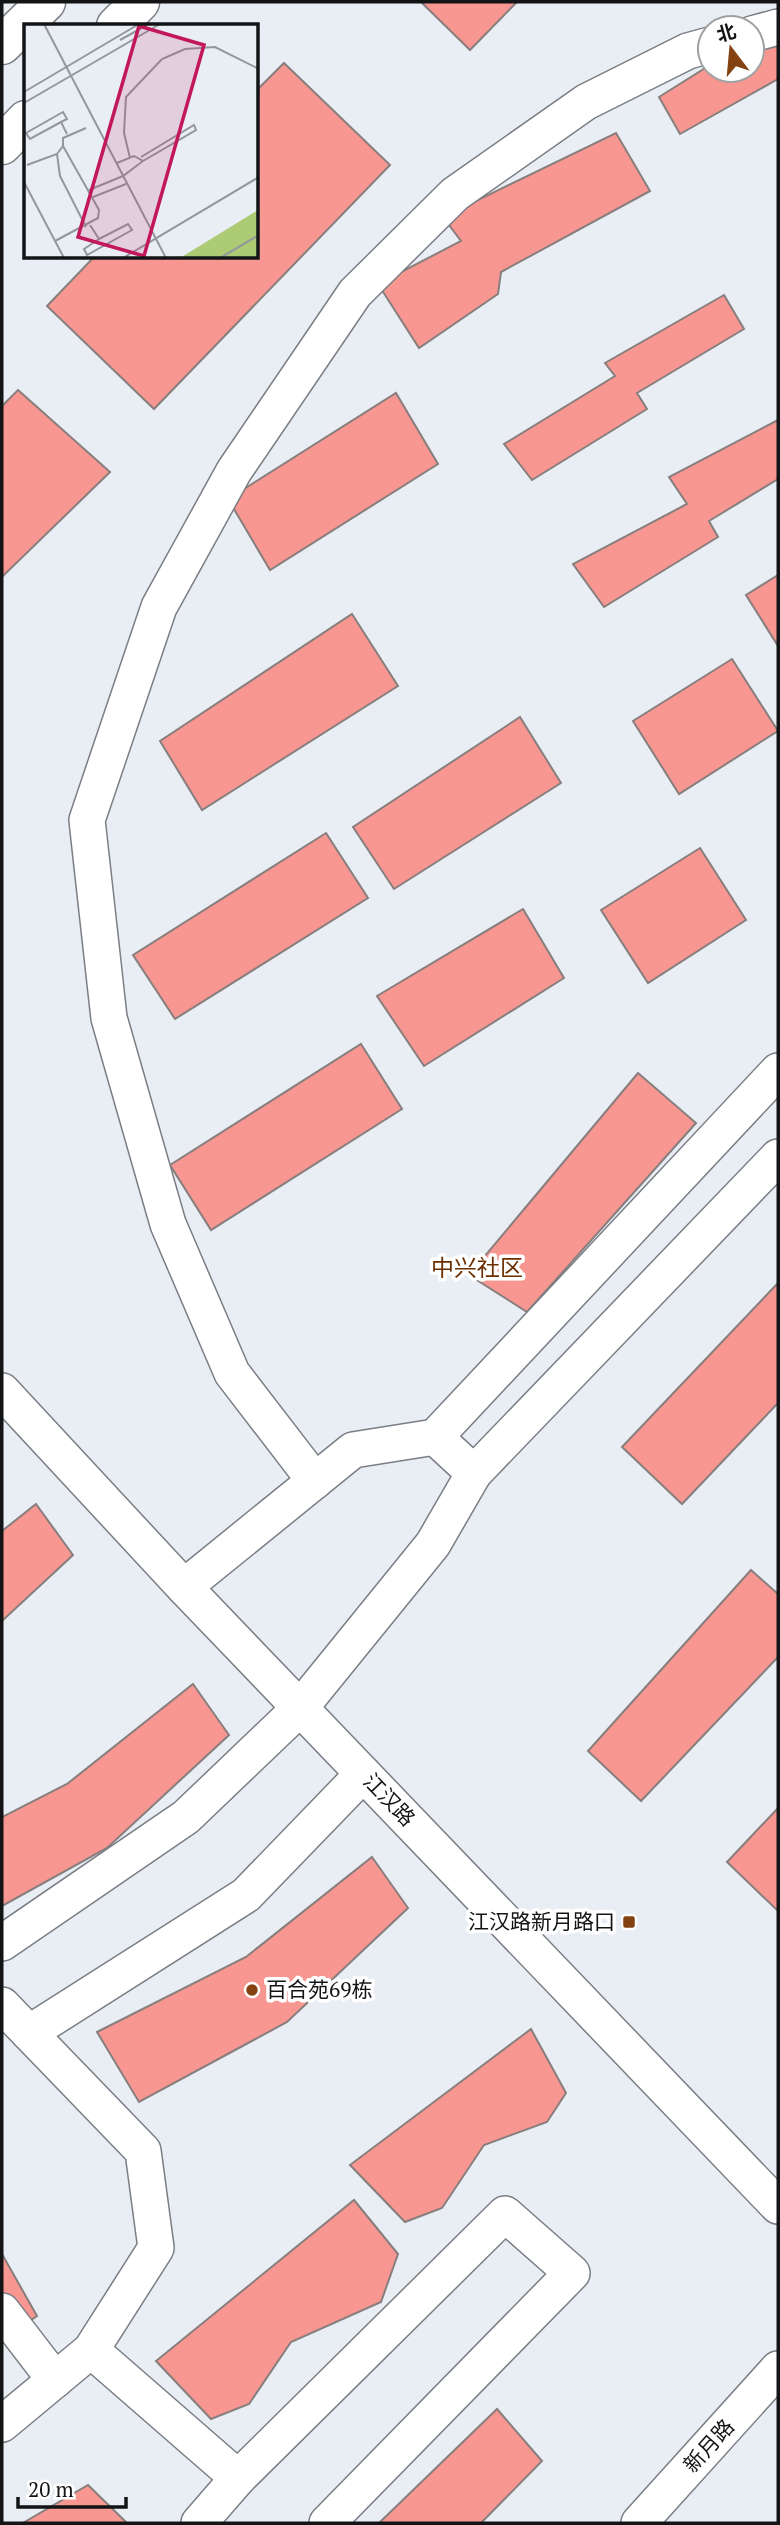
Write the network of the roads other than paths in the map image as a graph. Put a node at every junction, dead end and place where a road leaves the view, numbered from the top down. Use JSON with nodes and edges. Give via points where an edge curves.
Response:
{"nodes":[{"id":1,"x":46,"y":2,"type":"edge"},
{"id":2,"x":140,"y":2,"type":"edge"},
{"id":3,"x":118,"y":24,"type":"edge"},
{"id":4,"x":2,"y":45,"type":"edge"},
{"id":5,"x":696,"y":49,"type":"edge"},
{"id":6,"x":24,"y":122,"type":"edge"},
{"id":7,"x":2,"y":145,"type":"edge"},
{"id":8,"x":778,"y":1071,"type":"edge"},
{"id":9,"x":778,"y":1157,"type":"edge"},
{"id":10,"x":2,"y":1391,"type":"edge"},
{"id":11,"x":435,"y":1437,"type":"junction"},
{"id":12,"x":474,"y":1473,"type":"junction"},
{"id":13,"x":315,"y":1481,"type":"junction"},
{"id":14,"x":184,"y":1587,"type":"junction"},
{"id":15,"x":300,"y":1708,"type":"junction"},
{"id":16,"x":363,"y":1774,"type":"junction"},
{"id":17,"x":2,"y":1943,"type":"edge"},
{"id":18,"x":2,"y":2005,"type":"edge"},
{"id":19,"x":29,"y":2033,"type":"junction"},
{"id":20,"x":778,"y":2206,"type":"edge"},
{"id":21,"x":2,"y":2311,"type":"edge"},
{"id":22,"x":90,"y":2350,"type":"junction"},
{"id":23,"x":778,"y":2370,"type":"edge"},
{"id":24,"x":55,"y":2380,"type":"junction"},
{"id":25,"x":2,"y":2424,"type":"edge"},
{"id":26,"x":238,"y":2478,"type":"junction"},
{"id":27,"x":200,"y":2523,"type":"edge"},
{"id":28,"x":327,"y":2523,"type":"edge"},
{"id":29,"x":639,"y":2523,"type":"edge"}],
"edges":[{"from":1,"to":4,"type":"main road"},
{"from":2,"to":3,"type":"main road"},
{"from":5,"to":13,"type":"street","via":[[586,102],[455,194],[355,293],[234,471],[159,607],[87,820],[109,1018],[168,1224],[232,1373]]},
{"from":6,"to":7,"type":"main road"},
{"from":8,"to":11,"type":"street"},
{"from":9,"to":12,"type":"street"},
{"from":10,"to":14,"type":"street","name":"江汉路"},
{"from":11,"to":12,"type":"street"},
{"from":11,"to":13,"type":"street","via":[[353,1450]]},
{"from":12,"to":15,"type":"street","via":[[433,1544]]},
{"from":13,"to":14,"type":"street"},
{"from":14,"to":15,"type":"street","name":"江汉路"},
{"from":15,"to":16,"type":"street","name":"江汉路"},
{"from":15,"to":17,"type":"street","via":[[186,1817]]},
{"from":16,"to":19,"type":"street","via":[[246,1895]]},
{"from":16,"to":20,"type":"street","name":"江汉路"},
{"from":18,"to":19,"type":"street"},
{"from":19,"to":22,"type":"street","via":[[143,2151],[156,2248]]},
{"from":21,"to":24,"type":"street"},
{"from":22,"to":24,"type":"street"},
{"from":22,"to":26,"type":"street"},
{"from":23,"to":29,"type":"street","name":"新月路"},
{"from":24,"to":25,"type":"street"},
{"from":26,"to":27,"type":"street"},
{"from":26,"to":28,"type":"street","via":[[505,2214],[572,2273]]}]}
